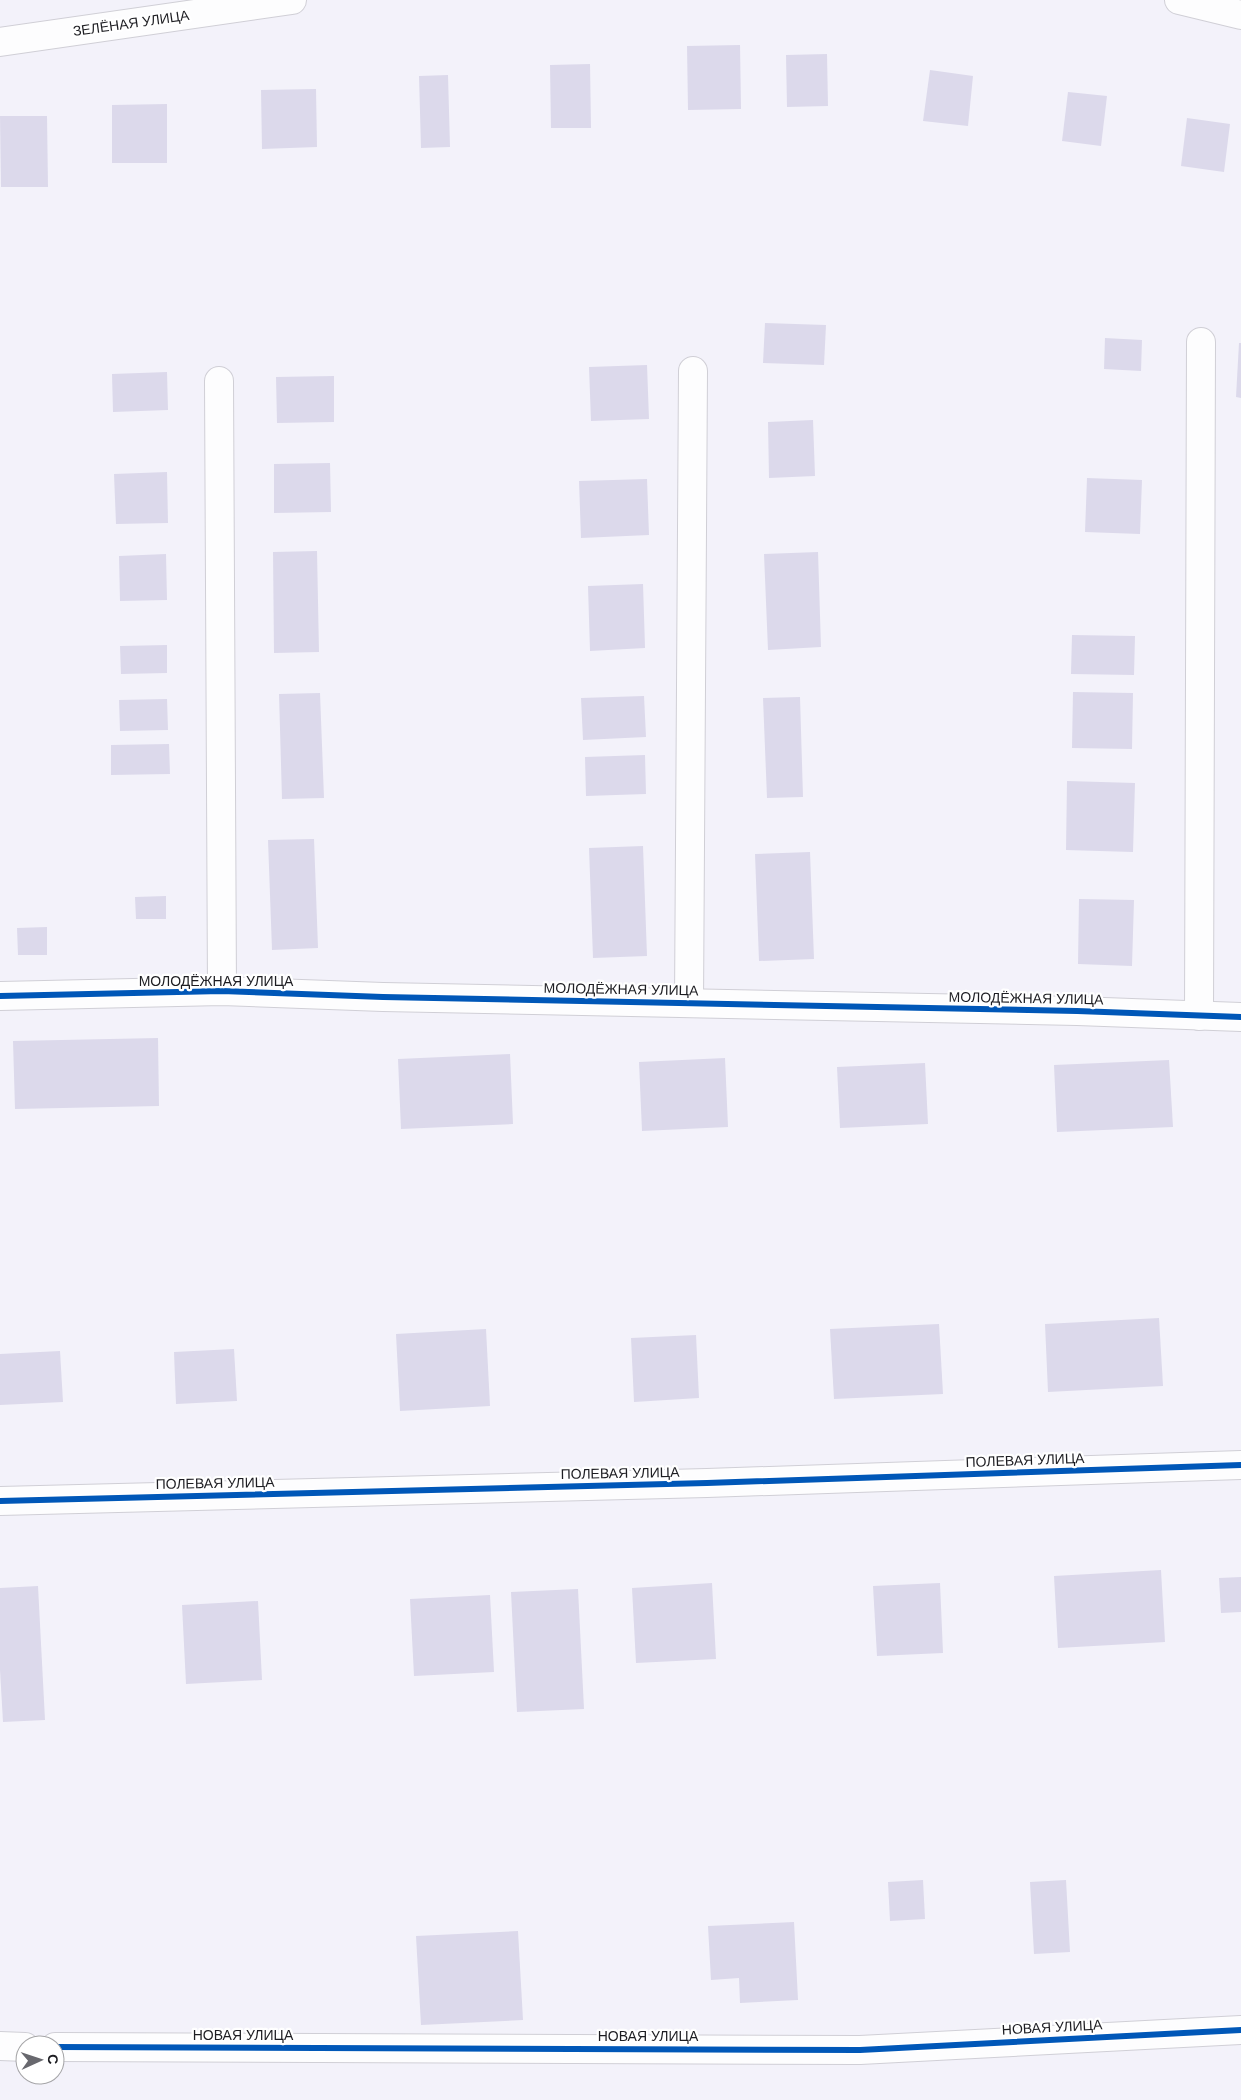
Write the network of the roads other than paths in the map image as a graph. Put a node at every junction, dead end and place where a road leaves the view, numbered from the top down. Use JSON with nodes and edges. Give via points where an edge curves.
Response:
{"nodes":[{"id":1,"x":292,"y":0,"type":"edge"},
{"id":2,"x":1179,"y":0,"type":"edge"},
{"id":3,"x":1241,"y":15,"type":"edge"},
{"id":4,"x":0,"y":42,"type":"edge"},
{"id":5,"x":1201,"y":342,"type":"dead end"},
{"id":6,"x":693,"y":371,"type":"dead end"},
{"id":7,"x":219,"y":381,"type":"dead end"},
{"id":8,"x":222,"y":991,"type":"junction"},
{"id":9,"x":0,"y":996,"type":"edge"},
{"id":10,"x":689,"y":1003,"type":"junction"},
{"id":11,"x":1199,"y":1016,"type":"junction"},
{"id":12,"x":1241,"y":1017,"type":"edge"},
{"id":13,"x":1241,"y":1465,"type":"edge"},
{"id":14,"x":0,"y":1501,"type":"edge"},
{"id":15,"x":1241,"y":2030,"type":"edge"},
{"id":16,"x":0,"y":2046,"type":"edge"},
{"id":17,"x":15,"y":2046,"type":"edge"},
{"id":18,"x":65,"y":2047,"type":"edge"}],
"edges":[{"from":1,"to":4,"type":"street","name":"ЗЕЛЁНАЯ УЛИЦА"},
{"from":2,"to":3,"type":"street"},
{"from":5,"to":11,"type":"street"},
{"from":6,"to":10,"type":"street"},
{"from":7,"to":8,"type":"street"},
{"from":8,"to":9,"type":"street","name":"МОЛОДЁЖНАЯ УЛИЦА"},
{"from":8,"to":10,"type":"street","name":"МОЛОДЁЖНАЯ УЛИЦА"},
{"from":10,"to":11,"type":"street","name":"МОЛОДЁЖНАЯ УЛИЦА"},
{"from":11,"to":12,"type":"street","name":"МОЛОДЁЖНАЯ УЛИЦА"},
{"from":13,"to":14,"type":"street","name":"ПОЛЕВАЯ УЛИЦА","via":[[708,1483]]},
{"from":15,"to":18,"type":"street","name":"НОВАЯ УЛИЦА","via":[[860,2050]]},
{"from":16,"to":17,"type":"street"}]}
